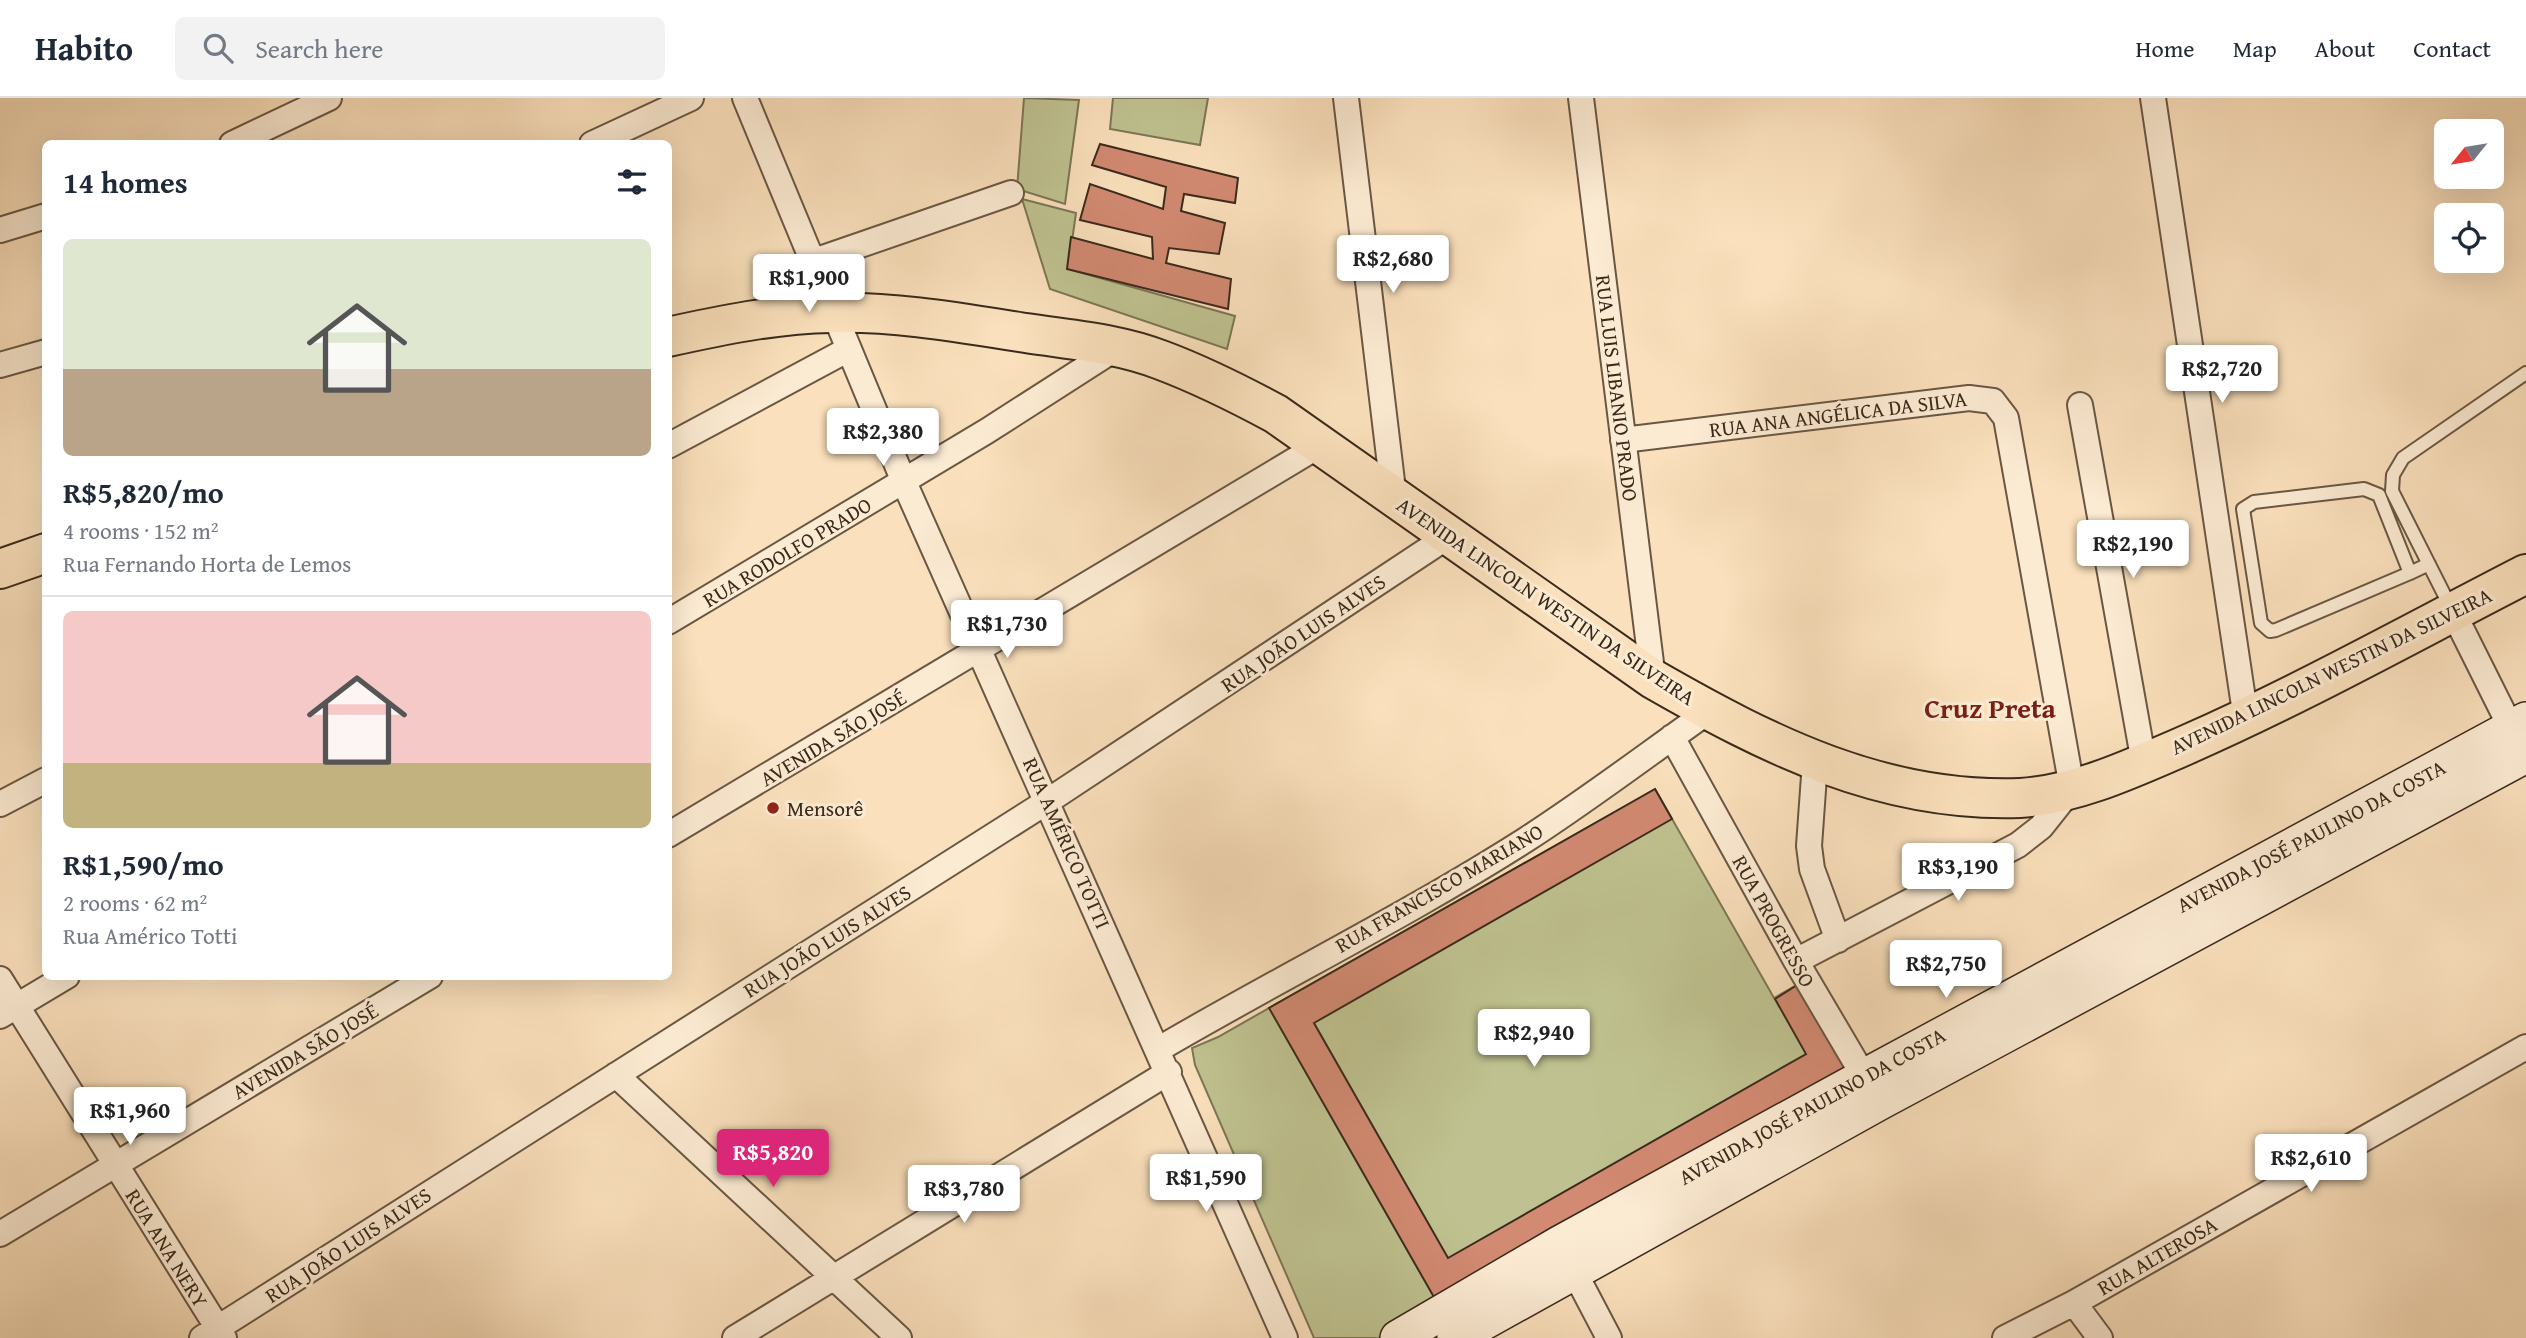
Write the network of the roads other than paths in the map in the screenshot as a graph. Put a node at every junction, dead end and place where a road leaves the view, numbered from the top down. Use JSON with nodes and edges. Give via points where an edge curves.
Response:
{"nodes":[{"id":1,"x":329,"y":98,"type":"edge"},
{"id":2,"x":691,"y":98,"type":"edge"},
{"id":3,"x":745,"y":98,"type":"edge"},
{"id":4,"x":1346,"y":98,"type":"edge"},
{"id":5,"x":1581,"y":98,"type":"edge"},
{"id":6,"x":2153,"y":98,"type":"edge"},
{"id":7,"x":240,"y":140,"type":"edge"},
{"id":8,"x":601,"y":140,"type":"edge"},
{"id":9,"x":1011,"y":193,"type":"dead end"},
{"id":10,"x":42,"y":217,"type":"edge"},
{"id":11,"x":0,"y":230,"type":"edge"},
{"id":12,"x":814,"y":261,"type":"junction"},
{"id":13,"x":832,"y":313,"type":"junction"},
{"id":14,"x":672,"y":336,"type":"edge"},
{"id":15,"x":1118,"y":347,"type":"junction"},
{"id":16,"x":849,"y":348,"type":"junction"},
{"id":17,"x":42,"y":353,"type":"edge"},
{"id":18,"x":0,"y":365,"type":"edge"},
{"id":19,"x":2526,"y":373,"type":"edge"},
{"id":20,"x":2080,"y":405,"type":"dead end"},
{"id":21,"x":1623,"y":440,"type":"junction"},
{"id":22,"x":672,"y":444,"type":"edge"},
{"id":23,"x":1320,"y":445,"type":"junction"},
{"id":24,"x":904,"y":482,"type":"junction"},
{"id":25,"x":1394,"y":498,"type":"junction"},
{"id":26,"x":1447,"y":537,"type":"junction"},
{"id":27,"x":42,"y":554,"type":"edge"},
{"id":28,"x":2429,"y":564,"type":"junction"},
{"id":29,"x":0,"y":569,"type":"edge"},
{"id":30,"x":2410,"y":573,"type":"junction"},
{"id":31,"x":2526,"y":573,"type":"edge"},
{"id":32,"x":2453,"y":612,"type":"junction"},
{"id":33,"x":672,"y":620,"type":"edge"},
{"id":34,"x":979,"y":650,"type":"junction"},
{"id":35,"x":1653,"y":679,"type":"junction"},
{"id":36,"x":1709,"y":711,"type":"junction"},
{"id":37,"x":2246,"y":719,"type":"junction"},
{"id":38,"x":1672,"y":737,"type":"junction"},
{"id":39,"x":2523,"y":743,"type":"edge"},
{"id":40,"x":1815,"y":762,"type":"junction"},
{"id":41,"x":2144,"y":763,"type":"junction"},
{"id":42,"x":42,"y":782,"type":"edge"},
{"id":43,"x":2072,"y":788,"type":"junction"},
{"id":44,"x":1048,"y":802,"type":"junction"},
{"id":45,"x":0,"y":804,"type":"edge"},
{"id":46,"x":672,"y":833,"type":"edge"},
{"id":47,"x":1838,"y":940,"type":"junction"},
{"id":48,"x":1796,"y":961,"type":"junction"},
{"id":49,"x":0,"y":979,"type":"edge"},
{"id":50,"x":60,"y":980,"type":"edge"},
{"id":51,"x":423,"y":980,"type":"edge"},
{"id":52,"x":8,"y":1011,"type":"edge"},
{"id":53,"x":2526,"y":1046,"type":"edge"},
{"id":54,"x":1158,"y":1049,"type":"junction"},
{"id":55,"x":1169,"y":1072,"type":"junction"},
{"id":56,"x":616,"y":1075,"type":"junction"},
{"id":57,"x":1872,"y":1090,"type":"junction"},
{"id":58,"x":114,"y":1164,"type":"junction"},
{"id":59,"x":0,"y":1234,"type":"edge"},
{"id":60,"x":1567,"y":1257,"type":"junction"},
{"id":61,"x":835,"y":1278,"type":"junction"},
{"id":62,"x":2074,"y":1303,"type":"junction"},
{"id":63,"x":215,"y":1335,"type":"edge"},
{"id":64,"x":735,"y":1338,"type":"edge"},
{"id":65,"x":899,"y":1338,"type":"edge"},
{"id":66,"x":1285,"y":1338,"type":"edge"},
{"id":67,"x":1398,"y":1338,"type":"edge"},
{"id":68,"x":1455,"y":1338,"type":"edge"},
{"id":69,"x":1609,"y":1338,"type":"edge"},
{"id":70,"x":2005,"y":1338,"type":"edge"},
{"id":71,"x":2100,"y":1338,"type":"edge"}],
"edges":[{"from":1,"to":7,"type":"street"},
{"from":2,"to":8,"type":"street"},
{"from":3,"to":12,"type":"street"},
{"from":4,"to":25,"type":"street"},
{"from":5,"to":21,"type":"street","name":"RUA LUIS LIBANIO PRADO"},
{"from":6,"to":37,"type":"street"},
{"from":9,"to":12,"type":"street"},
{"from":10,"to":11,"type":"street"},
{"from":12,"to":13,"type":"street","name":"RUA AMÉRICO TOTTI"},
{"from":13,"to":14,"type":"main road","name":"AVENIDA LINCOLN WESTIN DA SILVEIRA","via":[[732,323]]},
{"from":13,"to":15,"type":"main road","name":"AVENIDA LINCOLN WESTIN DA SILVEIRA","via":[[961,323]]},
{"from":13,"to":16,"type":"street","name":"RUA AMÉRICO TOTTI"},
{"from":15,"to":23,"type":"main road","name":"AVENIDA LINCOLN WESTIN DA SILVEIRA","via":[[1160,359],[1229,389]]},
{"from":15,"to":24,"type":"street","name":"RUA RODOLFO PRADO"},
{"from":16,"to":22,"type":"street"},
{"from":16,"to":24,"type":"street","name":"RUA AMÉRICO TOTTI"},
{"from":17,"to":18,"type":"street"},
{"from":19,"to":28,"type":"lane","via":[[2403,458],[2393,475],[2392,491]]},
{"from":20,"to":41,"type":"street"},
{"from":21,"to":35,"type":"street","name":"RUA LUIS LIBANIO PRADO"},
{"from":21,"to":43,"type":"street","name":"RUA ANA ANGÉLICA DA SILVA","via":[[1969,398],[1993,401],[2001,409],[2011,437]]},
{"from":23,"to":25,"type":"main road","name":"AVENIDA LINCOLN WESTIN DA SILVEIRA"},
{"from":23,"to":34,"type":"street","name":"AVENIDA SÃO JOSÉ"},
{"from":24,"to":33,"type":"street","name":"RUA RODOLFO PRADO"},
{"from":24,"to":34,"type":"street","name":"RUA AMÉRICO TOTTI"},
{"from":25,"to":26,"type":"main road","name":"AVENIDA LINCOLN WESTIN DA SILVEIRA"},
{"from":26,"to":35,"type":"main road","name":"AVENIDA LINCOLN WESTIN DA SILVEIRA"},
{"from":26,"to":44,"type":"street","name":"RUA JOÃO LUIS ALVES"},
{"from":27,"to":29,"type":"main road"},
{"from":28,"to":30,"type":"lane"},
{"from":28,"to":32,"type":"lane"},
{"from":30,"to":30,"type":"lane","via":[[2270,631],[2261,623],[2243,509],[2254,502],[2373,490]]},
{"from":31,"to":32,"type":"main road","name":"AVENIDA LINCOLN WESTIN DA SILVEIRA"},
{"from":32,"to":37,"type":"main road","name":"AVENIDA LINCOLN WESTIN DA SILVEIRA"},
{"from":32,"to":39,"type":"street"},
{"from":34,"to":44,"type":"street","name":"RUA AMÉRICO TOTTI"},
{"from":34,"to":46,"type":"street","name":"AVENIDA SÃO JOSÉ"},
{"from":35,"to":36,"type":"main road","name":"AVENIDA LINCOLN WESTIN DA SILVEIRA"},
{"from":36,"to":38,"type":"street","name":"RUA FRANCISCO MARIANO"},
{"from":36,"to":40,"type":"main road","name":"AVENIDA LINCOLN WESTIN DA SILVEIRA"},
{"from":37,"to":41,"type":"main road","name":"AVENIDA LINCOLN WESTIN DA SILVEIRA"},
{"from":38,"to":48,"type":"street","name":"RUA PROGRESSO"},
{"from":38,"to":54,"type":"street","name":"RUA FRANCISCO MARIANO","via":[[1619,778],[1480,868]]},
{"from":39,"to":57,"type":"main road","name":"AVENIDA JOSÉ PAULINO DA COSTA"},
{"from":40,"to":43,"type":"main road","name":"AVENIDA LINCOLN WESTIN DA SILVEIRA","via":[[1876,782],[1957,795],[2022,798]]},
{"from":40,"to":47,"type":"street","via":[[1809,846],[1812,869]]},
{"from":41,"to":43,"type":"main road","name":"AVENIDA LINCOLN WESTIN DA SILVEIRA"},
{"from":42,"to":45,"type":"street"},
{"from":43,"to":47,"type":"street","via":[[2041,827],[2018,845]]},
{"from":44,"to":54,"type":"street","name":"RUA AMÉRICO TOTTI"},
{"from":44,"to":56,"type":"street","name":"RUA JOÃO LUIS ALVES"},
{"from":47,"to":48,"type":"street"},
{"from":48,"to":57,"type":"street","name":"RUA PROGRESSO"},
{"from":49,"to":52,"type":"street","name":"RUA ANA NERY"},
{"from":50,"to":52,"type":"street"},
{"from":51,"to":58,"type":"street","name":"AVENIDA SÃO JOSÉ"},
{"from":52,"to":58,"type":"street","name":"RUA ANA NERY"},
{"from":53,"to":62,"type":"street","name":"RUA ALTEROSA"},
{"from":54,"to":55,"type":"street","name":"RUA AMÉRICO TOTTI"},
{"from":55,"to":61,"type":"street"},
{"from":55,"to":66,"type":"street","name":"RUA AMÉRICO TOTTI"},
{"from":56,"to":61,"type":"street"},
{"from":56,"to":63,"type":"street","name":"RUA JOÃO LUIS ALVES"},
{"from":57,"to":60,"type":"main road","name":"AVENIDA JOSÉ PAULINO DA COSTA"},
{"from":58,"to":59,"type":"street","name":"AVENIDA SÃO JOSÉ"},
{"from":58,"to":63,"type":"street","name":"RUA ANA NERY"},
{"from":60,"to":67,"type":"main road","name":"AVENIDA JOSÉ PAULINO DA COSTA"},
{"from":60,"to":68,"type":"main road","name":"AVENIDA JOSÉ PAULINO DA COSTA"},
{"from":60,"to":69,"type":"street"},
{"from":61,"to":64,"type":"street"},
{"from":61,"to":65,"type":"street"},
{"from":62,"to":70,"type":"street","name":"RUA ALTEROSA"},
{"from":62,"to":71,"type":"street"}]}
